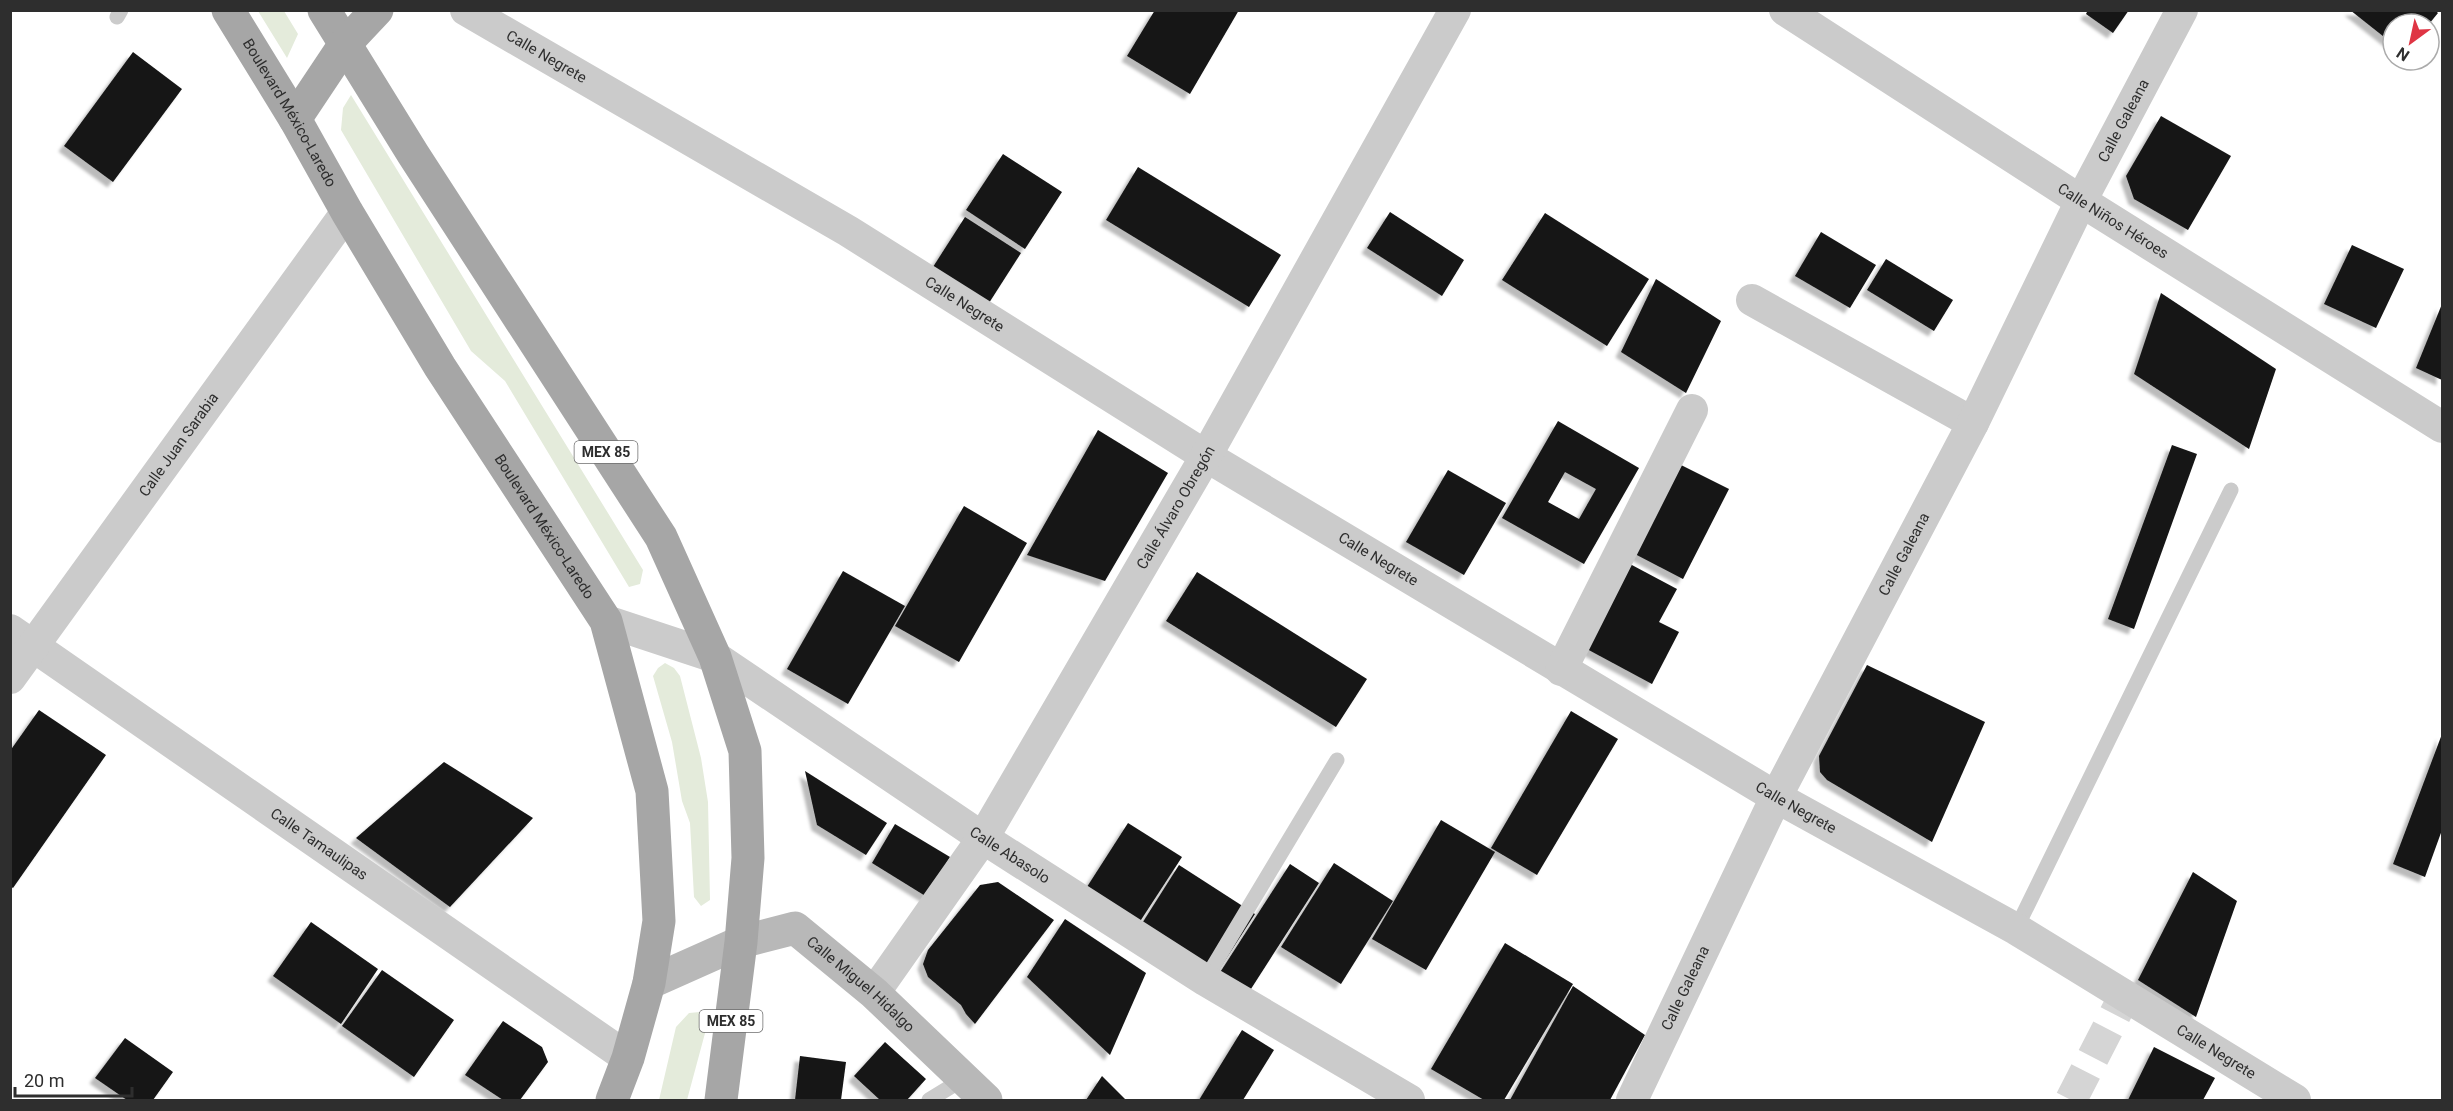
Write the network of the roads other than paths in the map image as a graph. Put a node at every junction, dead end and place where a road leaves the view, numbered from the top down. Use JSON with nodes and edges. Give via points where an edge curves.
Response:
{"nodes":[{"id":1,"x":228,"y":10,"type":"edge"},
{"id":2,"x":324,"y":10,"type":"edge"},
{"id":3,"x":377,"y":10,"type":"edge"},
{"id":4,"x":466,"y":10,"type":"edge"},
{"id":5,"x":1455,"y":10,"type":"edge"},
{"id":6,"x":1785,"y":10,"type":"edge"},
{"id":7,"x":2182,"y":10,"type":"edge"},
{"id":8,"x":345,"y":44,"type":"junction"},
{"id":9,"x":296,"y":119,"type":"junction"},
{"id":10,"x":2081,"y":201,"type":"junction"},
{"id":11,"x":346,"y":212,"type":"junction"},
{"id":12,"x":1752,"y":300,"type":"dead end"},
{"id":13,"x":1692,"y":410,"type":"dead end"},
{"id":14,"x":1973,"y":423,"type":"junction"},
{"id":15,"x":2442,"y":427,"type":"edge"},
{"id":16,"x":1206,"y":456,"type":"junction"},
{"id":17,"x":2231,"y":490,"type":"dead end"},
{"id":18,"x":606,"y":621,"type":"junction"},
{"id":19,"x":22,"y":639,"type":"edge"},
{"id":20,"x":715,"y":657,"type":"junction"},
{"id":21,"x":1561,"y":670,"type":"junction"},
{"id":22,"x":10,"y":678,"type":"edge"},
{"id":23,"x":1337,"y":760,"type":"dead end"},
{"id":24,"x":1776,"y":797,"type":"junction"},
{"id":25,"x":983,"y":838,"type":"junction"},
{"id":26,"x":2016,"y":929,"type":"junction"},
{"id":27,"x":741,"y":942,"type":"junction"},
{"id":28,"x":1205,"y":980,"type":"junction"},
{"id":29,"x":649,"y":983,"type":"junction"},
{"id":30,"x":874,"y":993,"type":"junction"},
{"id":31,"x":628,"y":1058,"type":"junction"},
{"id":32,"x":975,"y":1089,"type":"edge"},
{"id":33,"x":612,"y":1101,"type":"edge"},
{"id":34,"x":721,"y":1101,"type":"edge"},
{"id":35,"x":929,"y":1101,"type":"edge"},
{"id":36,"x":1409,"y":1101,"type":"edge"},
{"id":37,"x":1632,"y":1101,"type":"edge"},
{"id":38,"x":2295,"y":1101,"type":"edge"}],
"edges":[{"from":1,"to":9,"type":"main road","name":"Boulevard México-Laredo"},
{"from":2,"to":8,"type":"main road","number":"MEX 85"},
{"from":3,"to":8,"type":"main road"},
{"from":4,"to":16,"type":"street","name":"Calle Negrete","via":[[848,231]]},
{"from":5,"to":16,"type":"street","name":"Calle Álvaro Obregón"},
{"from":6,"to":10,"type":"street","name":"Calle Niños Héroes"},
{"from":7,"to":10,"type":"street","name":"Calle Galeana"},
{"from":8,"to":9,"type":"main road"},
{"from":8,"to":20,"type":"main road","number":"MEX 85","via":[[412,154],[662,537]]},
{"from":9,"to":11,"type":"main road","name":"Boulevard México-Laredo"},
{"from":10,"to":14,"type":"street","name":"Calle Galeana"},
{"from":10,"to":15,"type":"street","name":"Calle Niños Héroes"},
{"from":11,"to":18,"type":"main road","name":"Boulevard México-Laredo","via":[[440,367]]},
{"from":11,"to":19,"type":"street","name":"Calle Juan Sarabia"},
{"from":12,"to":14,"type":"street"},
{"from":13,"to":21,"type":"street"},
{"from":14,"to":24,"type":"street","name":"Calle Galeana"},
{"from":16,"to":21,"type":"street","name":"Calle Negrete"},
{"from":16,"to":25,"type":"street","name":"Calle Álvaro Obregón"},
{"from":17,"to":26,"type":"lane"},
{"from":18,"to":20,"type":"street","name":"Calle Abasolo"},
{"from":18,"to":29,"type":"main road","name":"Boulevard México-Laredo","via":[[652,791],[659,921]]},
{"from":19,"to":22,"type":"street","name":"Calle Juan Sarabia"},
{"from":19,"to":31,"type":"street","name":"Calle Tamaulipas"},
{"from":20,"to":25,"type":"street","name":"Calle Abasolo"},
{"from":20,"to":27,"type":"main road","number":"MEX 85","via":[[745,751],[748,858]]},
{"from":21,"to":24,"type":"street","name":"Calle Negrete"},
{"from":23,"to":28,"type":"lane"},
{"from":24,"to":26,"type":"street","name":"Calle Negrete"},
{"from":24,"to":37,"type":"street","name":"Calle Galeana"},
{"from":25,"to":28,"type":"street","name":"Calle Abasolo"},
{"from":25,"to":30,"type":"street","name":"Calle Álvaro Obregón"},
{"from":26,"to":38,"type":"street","name":"Calle Negrete"},
{"from":27,"to":29,"type":"street","name":"Calle Miguel Hidalgo"},
{"from":27,"to":30,"type":"street","name":"Calle Miguel Hidalgo","via":[[795,928]]},
{"from":27,"to":34,"type":"main road","number":"MEX 85"},
{"from":28,"to":36,"type":"street","name":"Calle Abasolo"},
{"from":29,"to":31,"type":"main road","name":"Boulevard México-Laredo"},
{"from":30,"to":32,"type":"street","name":"Calle Miguel Hidalgo"},
{"from":31,"to":33,"type":"main road","name":"Boulevard México-Laredo"},
{"from":32,"to":35,"type":"lane"}]}
